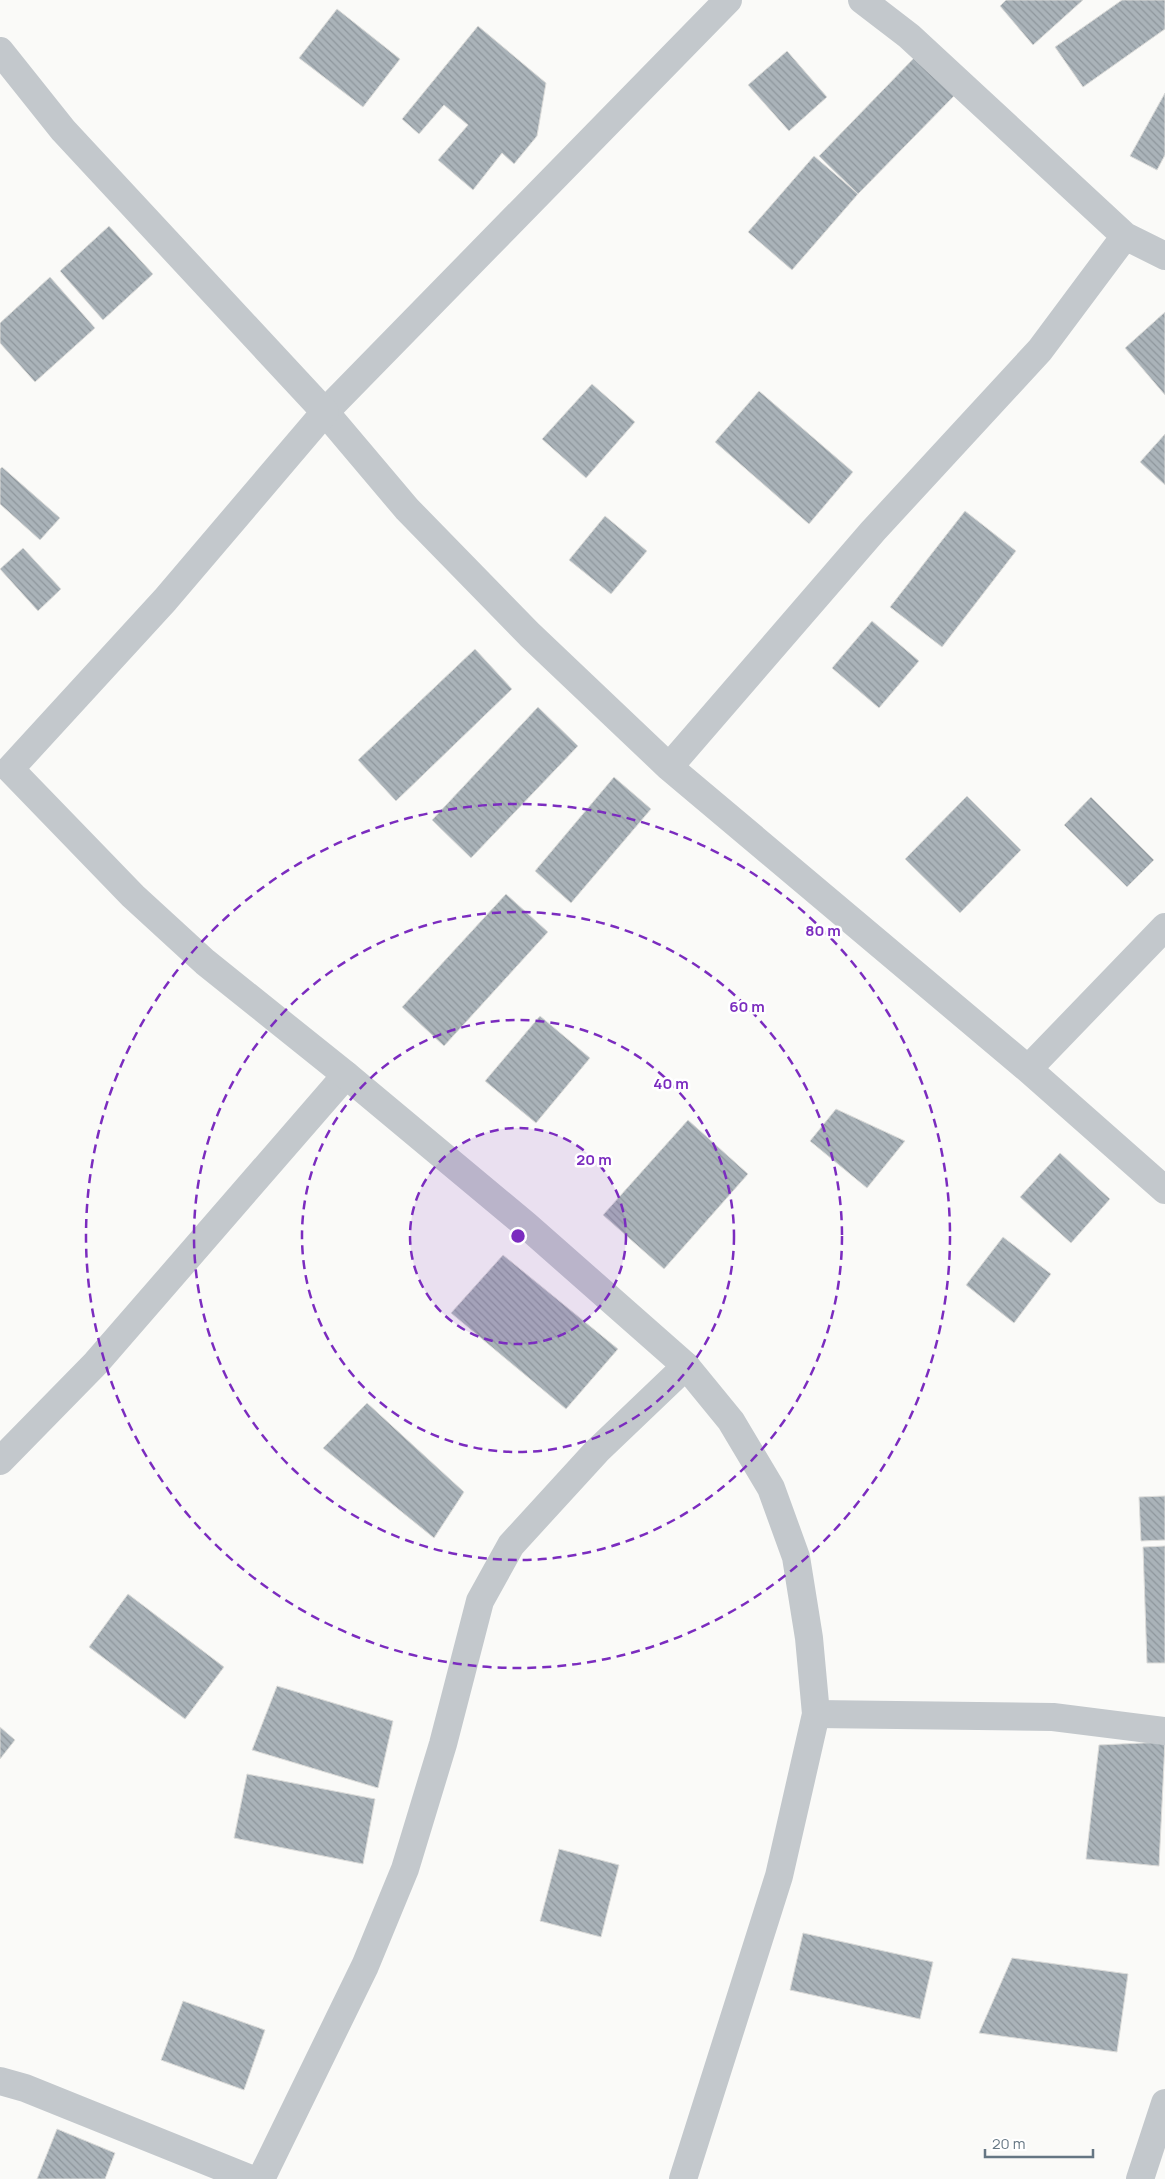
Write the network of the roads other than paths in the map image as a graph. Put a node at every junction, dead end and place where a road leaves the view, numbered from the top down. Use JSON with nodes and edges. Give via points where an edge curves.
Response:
{"nodes":[{"id":1,"x":728,"y":0,"type":"edge"},
{"id":2,"x":862,"y":0,"type":"edge"},
{"id":3,"x":0,"y":52,"type":"edge"},
{"id":4,"x":1125,"y":236,"type":"junction"},
{"id":5,"x":1165,"y":256,"type":"edge"},
{"id":6,"x":325,"y":412,"type":"junction"},
{"id":7,"x":669,"y":767,"type":"junction"},
{"id":8,"x":5,"y":775,"type":"edge"},
{"id":9,"x":1165,"y":927,"type":"edge"},
{"id":10,"x":1028,"y":1069,"type":"junction"},
{"id":11,"x":346,"y":1075,"type":"junction"},
{"id":12,"x":1165,"y":1190,"type":"edge"},
{"id":13,"x":686,"y":1366,"type":"junction"},
{"id":14,"x":0,"y":1461,"type":"edge"},
{"id":15,"x":816,"y":1714,"type":"junction"},
{"id":16,"x":1165,"y":1731,"type":"edge"},
{"id":17,"x":0,"y":2081,"type":"edge"},
{"id":18,"x":1165,"y":2103,"type":"edge"},
{"id":19,"x":250,"y":2179,"type":"edge"},
{"id":20,"x":261,"y":2179,"type":"edge"},
{"id":21,"x":683,"y":2179,"type":"edge"},
{"id":22,"x":1140,"y":2179,"type":"edge"}],
"edges":[{"from":1,"to":6,"type":"street"},
{"from":2,"to":4,"type":"street","via":[[909,36]]},
{"from":3,"to":6,"type":"street","via":[[63,130]]},
{"from":4,"to":5,"type":"street"},
{"from":4,"to":7,"type":"street","via":[[1040,350],[873,532]]},
{"from":6,"to":7,"type":"street","via":[[414,516],[530,635]]},
{"from":6,"to":8,"type":"street","via":[[165,600]]},
{"from":7,"to":10,"type":"street"},
{"from":8,"to":11,"type":"street","via":[[205,962]]},
{"from":9,"to":10,"type":"street"},
{"from":10,"to":12,"type":"street"},
{"from":11,"to":13,"type":"street","via":[[526,1225]]},
{"from":11,"to":14,"type":"street","via":[[96,1363]]},
{"from":13,"to":15,"type":"street","via":[[731,1421],[771,1488],[796,1557],[809,1638]]},
{"from":13,"to":20,"type":"street","via":[[597,1451],[511,1545],[480,1601],[443,1744],[405,1869],[365,1966]]},
{"from":15,"to":16,"type":"street","via":[[1053,1717]]},
{"from":15,"to":21,"type":"street","via":[[779,1876]]},
{"from":17,"to":19,"type":"street","via":[[26,2088]]},
{"from":18,"to":22,"type":"street"}]}
